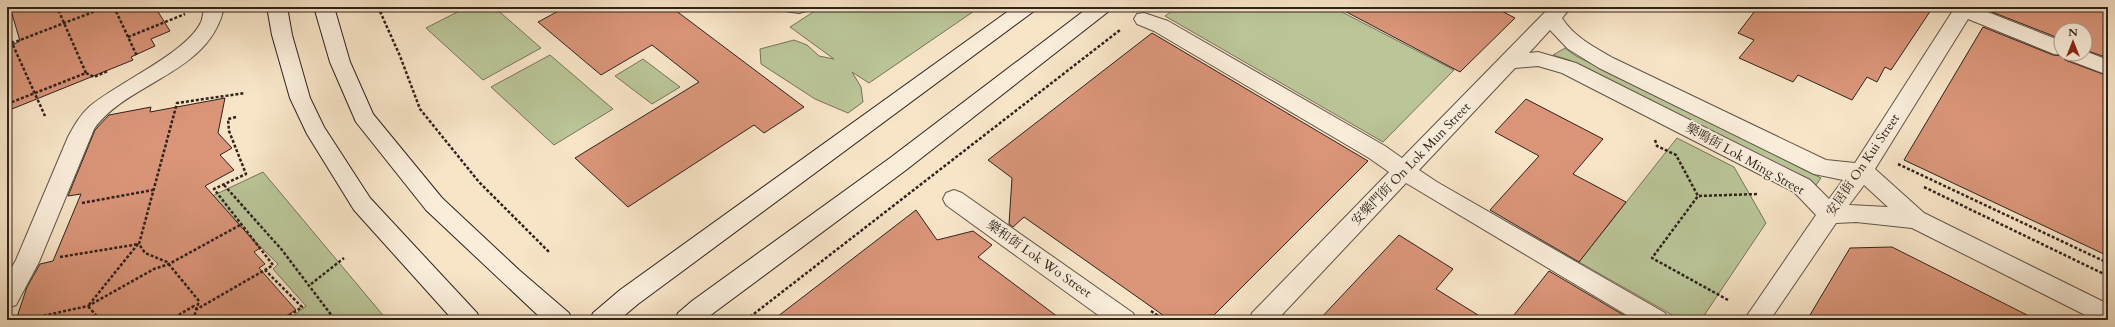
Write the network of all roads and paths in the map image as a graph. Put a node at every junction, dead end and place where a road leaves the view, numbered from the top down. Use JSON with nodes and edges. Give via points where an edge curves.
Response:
{"nodes":[{"id":1,"x":57,"y":7,"type":"edge"},
{"id":2,"x":106,"y":7,"type":"edge"},
{"id":3,"x":114,"y":7,"type":"edge"},
{"id":4,"x":214,"y":7,"type":"edge"},
{"id":5,"x":277,"y":7,"type":"edge"},
{"id":6,"x":324,"y":7,"type":"edge"},
{"id":7,"x":378,"y":7,"type":"edge"},
{"id":8,"x":792,"y":7,"type":"edge"},
{"id":9,"x":798,"y":7,"type":"edge"},
{"id":10,"x":1027,"y":7,"type":"edge"},
{"id":11,"x":1102,"y":7,"type":"edge"},
{"id":12,"x":1962,"y":8,"type":"edge"},
{"id":13,"x":191,"y":11,"type":"dead end"},
{"id":14,"x":1556,"y":12,"type":"edge"},
{"id":15,"x":1144,"y":19,"type":"dead end"},
{"id":16,"x":64,"y":23,"type":"junction"},
{"id":17,"x":7,"y":26,"type":"edge"},
{"id":18,"x":1124,"y":27,"type":"dead end"},
{"id":19,"x":128,"y":37,"type":"junction"},
{"id":20,"x":12,"y":43,"type":"junction"},
{"id":21,"x":7,"y":45,"type":"edge"},
{"id":22,"x":2053,"y":46,"type":"edge"},
{"id":23,"x":138,"y":58,"type":"dead end"},
{"id":24,"x":1509,"y":61,"type":"junction"},
{"id":25,"x":2093,"y":62,"type":"edge"},
{"id":26,"x":2108,"y":68,"type":"edge"},
{"id":27,"x":245,"y":93,"type":"dead end"},
{"id":28,"x":35,"y":94,"type":"junction"},
{"id":29,"x":7,"y":104,"type":"edge"},
{"id":30,"x":45,"y":116,"type":"dead end"},
{"id":31,"x":236,"y":117,"type":"dead end"},
{"id":32,"x":1654,"y":139,"type":"dead end"},
{"id":33,"x":1866,"y":165,"type":"junction"},
{"id":34,"x":1405,"y":170,"type":"junction"},
{"id":35,"x":224,"y":185,"type":"junction"},
{"id":36,"x":153,"y":190,"type":"junction"},
{"id":37,"x":1759,"y":194,"type":"dead end"},
{"id":38,"x":1698,"y":196,"type":"junction"},
{"id":39,"x":954,"y":199,"type":"dead end"},
{"id":40,"x":48,"y":209,"type":"junction"},
{"id":41,"x":1830,"y":215,"type":"junction"},
{"id":42,"x":1916,"y":219,"type":"junction"},
{"id":43,"x":242,"y":224,"type":"junction"},
{"id":44,"x":139,"y":244,"type":"junction"},
{"id":45,"x":550,"y":253,"type":"dead end"},
{"id":46,"x":344,"y":258,"type":"dead end"},
{"id":47,"x":27,"y":262,"type":"junction"},
{"id":48,"x":2108,"y":263,"type":"edge"},
{"id":49,"x":169,"y":264,"type":"junction"},
{"id":50,"x":265,"y":270,"type":"junction"},
{"id":51,"x":311,"y":284,"type":"junction"},
{"id":52,"x":7,"y":298,"type":"edge"},
{"id":53,"x":1728,"y":300,"type":"dead end"},
{"id":54,"x":88,"y":306,"type":"junction"},
{"id":55,"x":197,"y":309,"type":"junction"},
{"id":56,"x":2108,"y":315,"type":"edge"},
{"id":57,"x":24,"y":320,"type":"edge"},
{"id":58,"x":100,"y":320,"type":"edge"},
{"id":59,"x":170,"y":320,"type":"edge"},
{"id":60,"x":193,"y":320,"type":"edge"},
{"id":61,"x":283,"y":320,"type":"edge"},
{"id":62,"x":335,"y":320,"type":"edge"},
{"id":63,"x":468,"y":320,"type":"edge"},
{"id":64,"x":560,"y":320,"type":"edge"},
{"id":65,"x":602,"y":320,"type":"edge"},
{"id":66,"x":687,"y":320,"type":"edge"},
{"id":67,"x":746,"y":320,"type":"edge"},
{"id":68,"x":1124,"y":320,"type":"edge"},
{"id":69,"x":1261,"y":320,"type":"edge"},
{"id":70,"x":1656,"y":320,"type":"edge"},
{"id":71,"x":1756,"y":320,"type":"edge"}],
"edges":[{"from":1,"to":16,"type":"path"},
{"from":2,"to":16,"type":"path"},
{"from":3,"to":19,"type":"path"},
{"from":4,"to":40,"type":"street","via":[[214,17],[197,42],[176,59],[106,104],[89,120]]},
{"from":5,"to":63,"type":"street","via":[[282,35],[300,98],[315,129],[362,204]]},
{"from":6,"to":64,"type":"street","via":[[340,62],[364,117],[434,204]]},
{"from":7,"to":45,"type":"path","via":[[420,109],[479,182]]},
{"from":8,"to":9,"type":"street"},
{"from":10,"to":65,"type":"street","via":[[629,297]]},
{"from":11,"to":66,"type":"street","via":[[898,164]]},
{"from":12,"to":22,"type":"street"},
{"from":12,"to":33,"type":"street","name":"安居街 On Kui Street"},
{"from":13,"to":19,"type":"path"},
{"from":14,"to":24,"type":"street","name":"安樂門街 On Lok Mun Street"},
{"from":14,"to":33,"type":"street","name":"樂鳴街 Lok Ming Street","via":[[1569,40],[1606,63],[1822,168],[1846,172]]},
{"from":15,"to":34,"type":"street","via":[[1161,26]]},
{"from":16,"to":20,"type":"path"},
{"from":16,"to":28,"type":"path","via":[[86,73]]},
{"from":17,"to":20,"type":"path"},
{"from":18,"to":67,"type":"path"},
{"from":19,"to":23,"type":"path"},
{"from":20,"to":21,"type":"path"},
{"from":20,"to":28,"type":"path"},
{"from":24,"to":34,"type":"street","name":"安樂門街 On Lok Mun Street"},
{"from":24,"to":41,"type":"street","name":"樂鳴街 Lok Ming Street","via":[[1538,59],[1554,62],[1592,78],[1802,186]]},
{"from":25,"to":26,"type":"street"},
{"from":27,"to":36,"type":"path","via":[[177,103]]},
{"from":28,"to":29,"type":"path"},
{"from":28,"to":30,"type":"path"},
{"from":31,"to":35,"type":"path","via":[[228,119],[229,131],[246,174]]},
{"from":32,"to":38,"type":"path","via":[[1658,146],[1676,155]]},
{"from":33,"to":41,"type":"street","name":"安居街 On Kui Street"},
{"from":33,"to":42,"type":"street"},
{"from":33,"to":48,"type":"path","via":[[1890,166],[1897,163]]},
{"from":34,"to":69,"type":"street","name":"安樂門街 On Lok Mun Street"},
{"from":34,"to":70,"type":"street","via":[[1429,188]]},
{"from":35,"to":43,"type":"path","via":[[214,189]]},
{"from":35,"to":51,"type":"path","via":[[256,218]]},
{"from":36,"to":40,"type":"path"},
{"from":36,"to":44,"type":"path"},
{"from":37,"to":38,"type":"path"},
{"from":38,"to":53,"type":"path","via":[[1652,258]]},
{"from":39,"to":68,"type":"street","name":"樂和街 Lok Wo Street"},
{"from":40,"to":47,"type":"street"},
{"from":41,"to":42,"type":"street","via":[[1856,213]]},
{"from":41,"to":71,"type":"street","name":"安居街 On Kui Street"},
{"from":42,"to":56,"type":"street"},
{"from":43,"to":49,"type":"path"},
{"from":43,"to":50,"type":"path","via":[[273,265]]},
{"from":44,"to":47,"type":"path"},
{"from":44,"to":49,"type":"path","via":[[145,253]]},
{"from":44,"to":54,"type":"path"},
{"from":46,"to":51,"type":"path"},
{"from":47,"to":52,"type":"street"},
{"from":49,"to":54,"type":"path"},
{"from":49,"to":55,"type":"path","via":[[199,301]]},
{"from":50,"to":55,"type":"path"},
{"from":50,"to":61,"type":"path","via":[[302,307]]},
{"from":51,"to":62,"type":"path"},
{"from":54,"to":57,"type":"path"},
{"from":54,"to":58,"type":"path"},
{"from":55,"to":59,"type":"path","via":[[194,306]]},
{"from":55,"to":60,"type":"path"}]}
